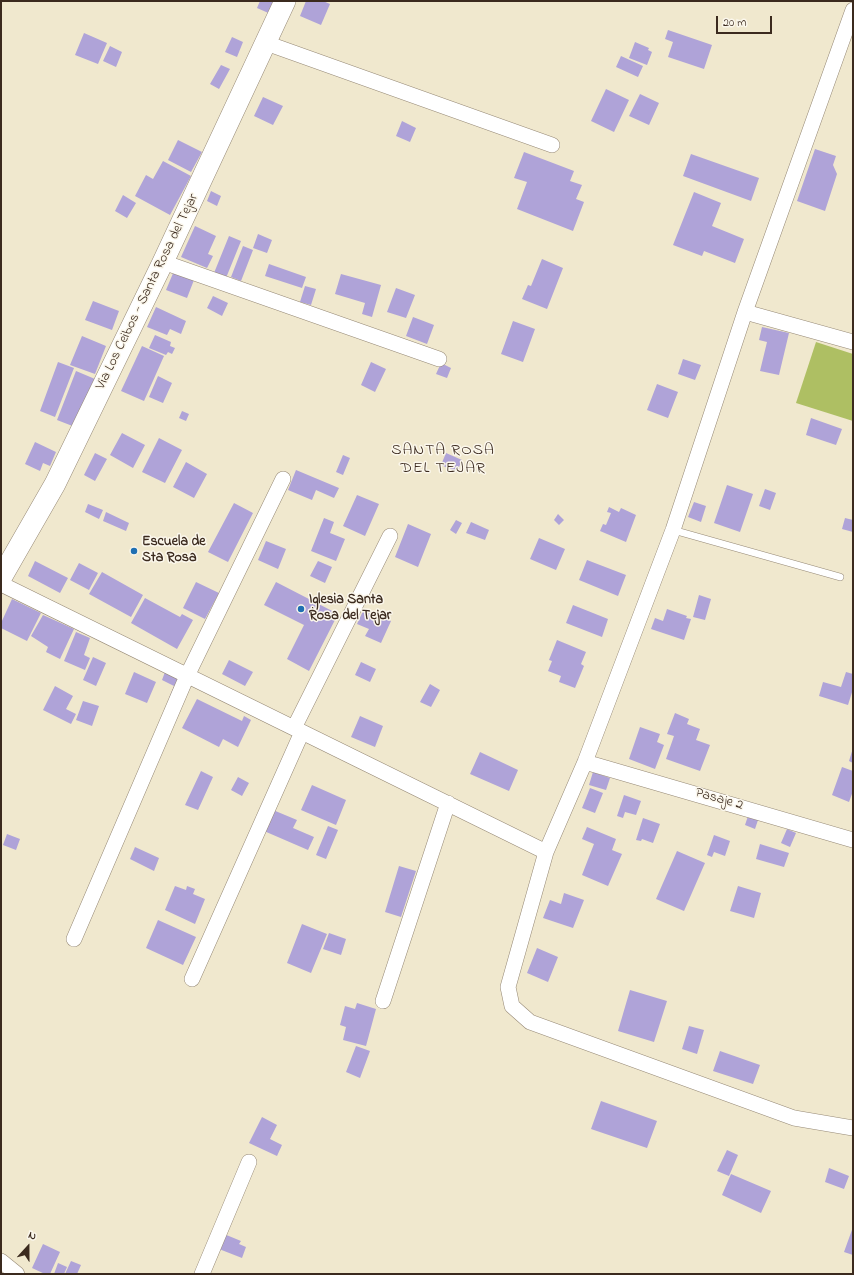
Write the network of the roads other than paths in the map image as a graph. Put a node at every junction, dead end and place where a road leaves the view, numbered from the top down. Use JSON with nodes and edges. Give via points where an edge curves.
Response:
{"nodes":[{"id":1,"x":285,"y":1,"type":"edge"},
{"id":2,"x":853,"y":10,"type":"edge"},
{"id":3,"x":266,"y":43,"type":"junction"},
{"id":4,"x":552,"y":145,"type":"dead end"},
{"id":5,"x":163,"y":262,"type":"junction"},
{"id":6,"x":746,"y":312,"type":"junction"},
{"id":7,"x":853,"y":342,"type":"edge"},
{"id":8,"x":438,"y":359,"type":"dead end"},
{"id":9,"x":283,"y":479,"type":"dead end"},
{"id":10,"x":673,"y":530,"type":"junction"},
{"id":11,"x":390,"y":536,"type":"dead end"},
{"id":12,"x":840,"y":577,"type":"dead end"},
{"id":13,"x":1,"y":578,"type":"edge"},
{"id":14,"x":1,"y":584,"type":"edge"},
{"id":15,"x":187,"y":676,"type":"junction"},
{"id":16,"x":298,"y":730,"type":"junction"},
{"id":17,"x":585,"y":762,"type":"junction"},
{"id":18,"x":448,"y":803,"type":"junction"},
{"id":19,"x":853,"y":840,"type":"edge"},
{"id":20,"x":546,"y":852,"type":"junction"},
{"id":21,"x":74,"y":939,"type":"dead end"},
{"id":22,"x":192,"y":979,"type":"dead end"},
{"id":23,"x":383,"y":1001,"type":"dead end"},
{"id":24,"x":853,"y":1128,"type":"edge"},
{"id":25,"x":249,"y":1162,"type":"dead end"},
{"id":26,"x":1,"y":1261,"type":"edge"},
{"id":27,"x":17,"y":1274,"type":"edge"},
{"id":28,"x":202,"y":1274,"type":"edge"}],
"edges":[{"from":1,"to":3,"type":"main road","name":"Via Los Ceibos - Santa Rosa del Tejar"},
{"from":2,"to":6,"type":"street"},
{"from":3,"to":4,"type":"street"},
{"from":3,"to":5,"type":"main road","name":"Via Los Ceibos - Santa Rosa del Tejar"},
{"from":5,"to":8,"type":"street"},
{"from":5,"to":13,"type":"main road","name":"Via Los Ceibos - Santa Rosa del Tejar","via":[[56,484]]},
{"from":6,"to":7,"type":"street"},
{"from":6,"to":10,"type":"street"},
{"from":9,"to":15,"type":"street"},
{"from":10,"to":12,"type":"lane"},
{"from":10,"to":17,"type":"street"},
{"from":11,"to":16,"type":"street"},
{"from":14,"to":15,"type":"street"},
{"from":15,"to":16,"type":"street"},
{"from":15,"to":21,"type":"street"},
{"from":16,"to":18,"type":"street"},
{"from":16,"to":22,"type":"street"},
{"from":17,"to":19,"type":"street","name":"Pasaje 2"},
{"from":17,"to":20,"type":"street"},
{"from":18,"to":20,"type":"street"},
{"from":18,"to":23,"type":"street"},
{"from":20,"to":24,"type":"street","via":[[508,986],[512,1006],[530,1022],[794,1118]]},
{"from":25,"to":28,"type":"street"},
{"from":26,"to":27,"type":"street"}]}
